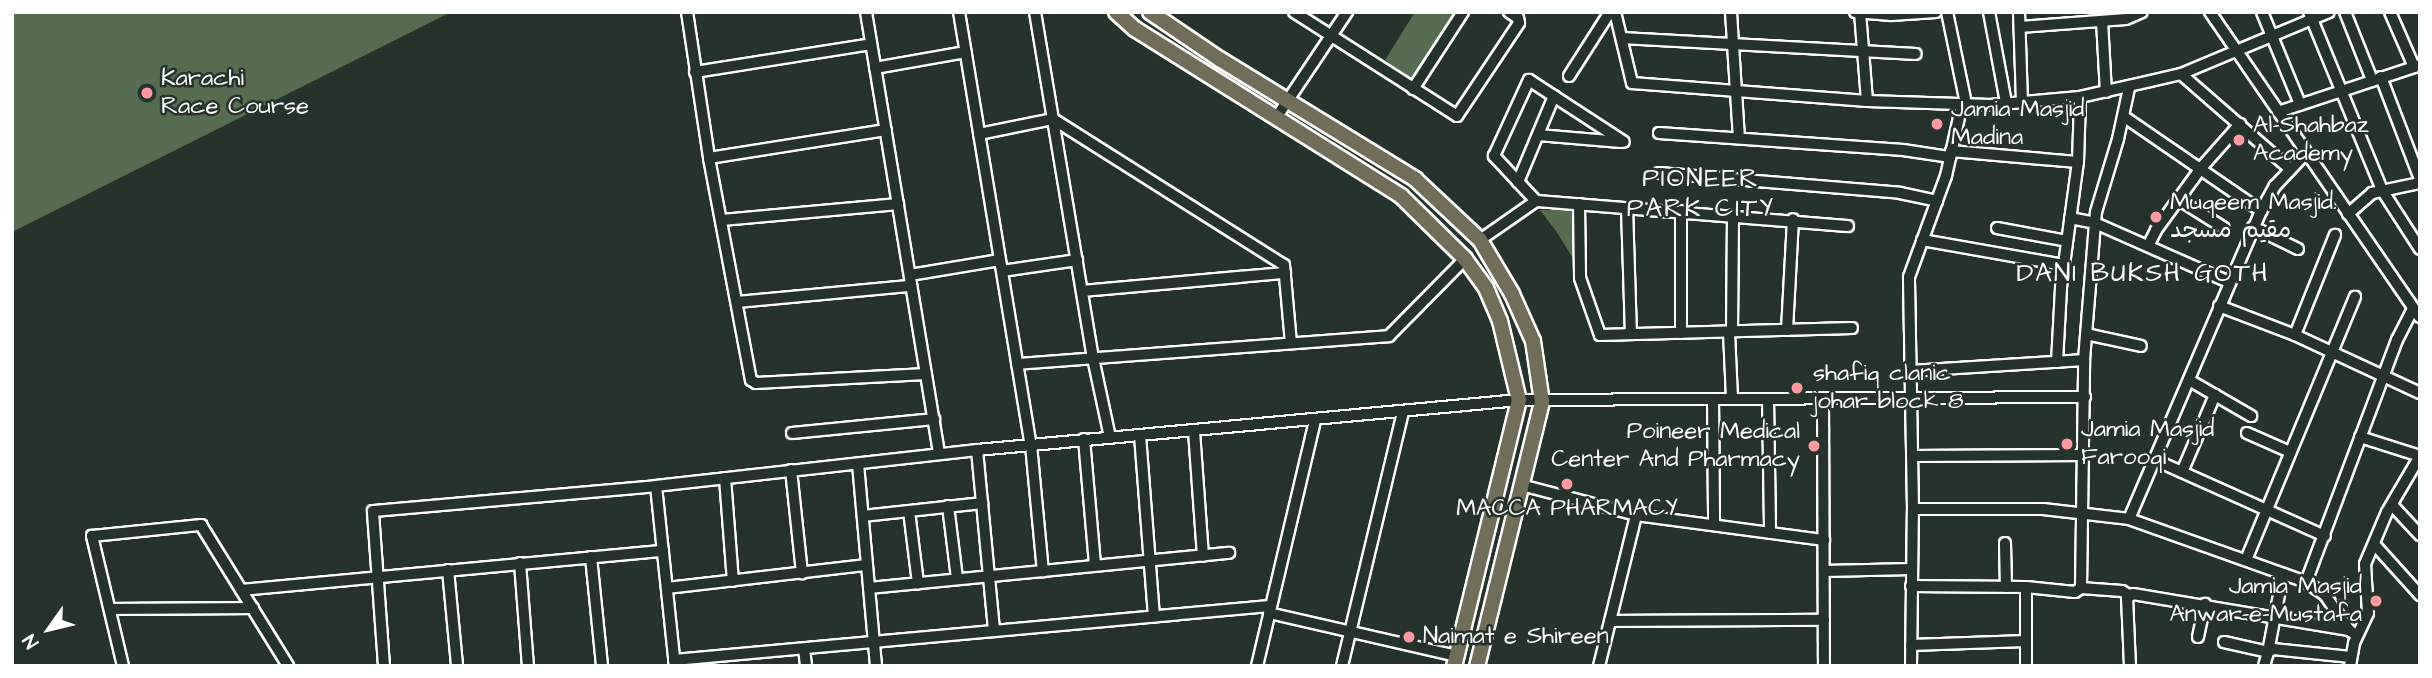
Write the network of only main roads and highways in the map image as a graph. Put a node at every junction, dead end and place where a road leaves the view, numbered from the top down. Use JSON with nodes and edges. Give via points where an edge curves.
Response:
{"nodes":[{"id":1,"x":1116,"y":12,"type":"edge"},
{"id":2,"x":1154,"y":14,"type":"edge"},
{"id":3,"x":1455,"y":661,"type":"edge"},
{"id":4,"x":1477,"y":666,"type":"edge"}],
"edges":[{"from":1,"to":3,"type":"main road","via":[[1135,29],[1401,196],[1465,259],[1486,288],[1500,321],[1519,400]]},
{"from":2,"to":4,"type":"main road","via":[[1415,179],[1480,240],[1512,294],[1533,341],[1542,402]]}]}
